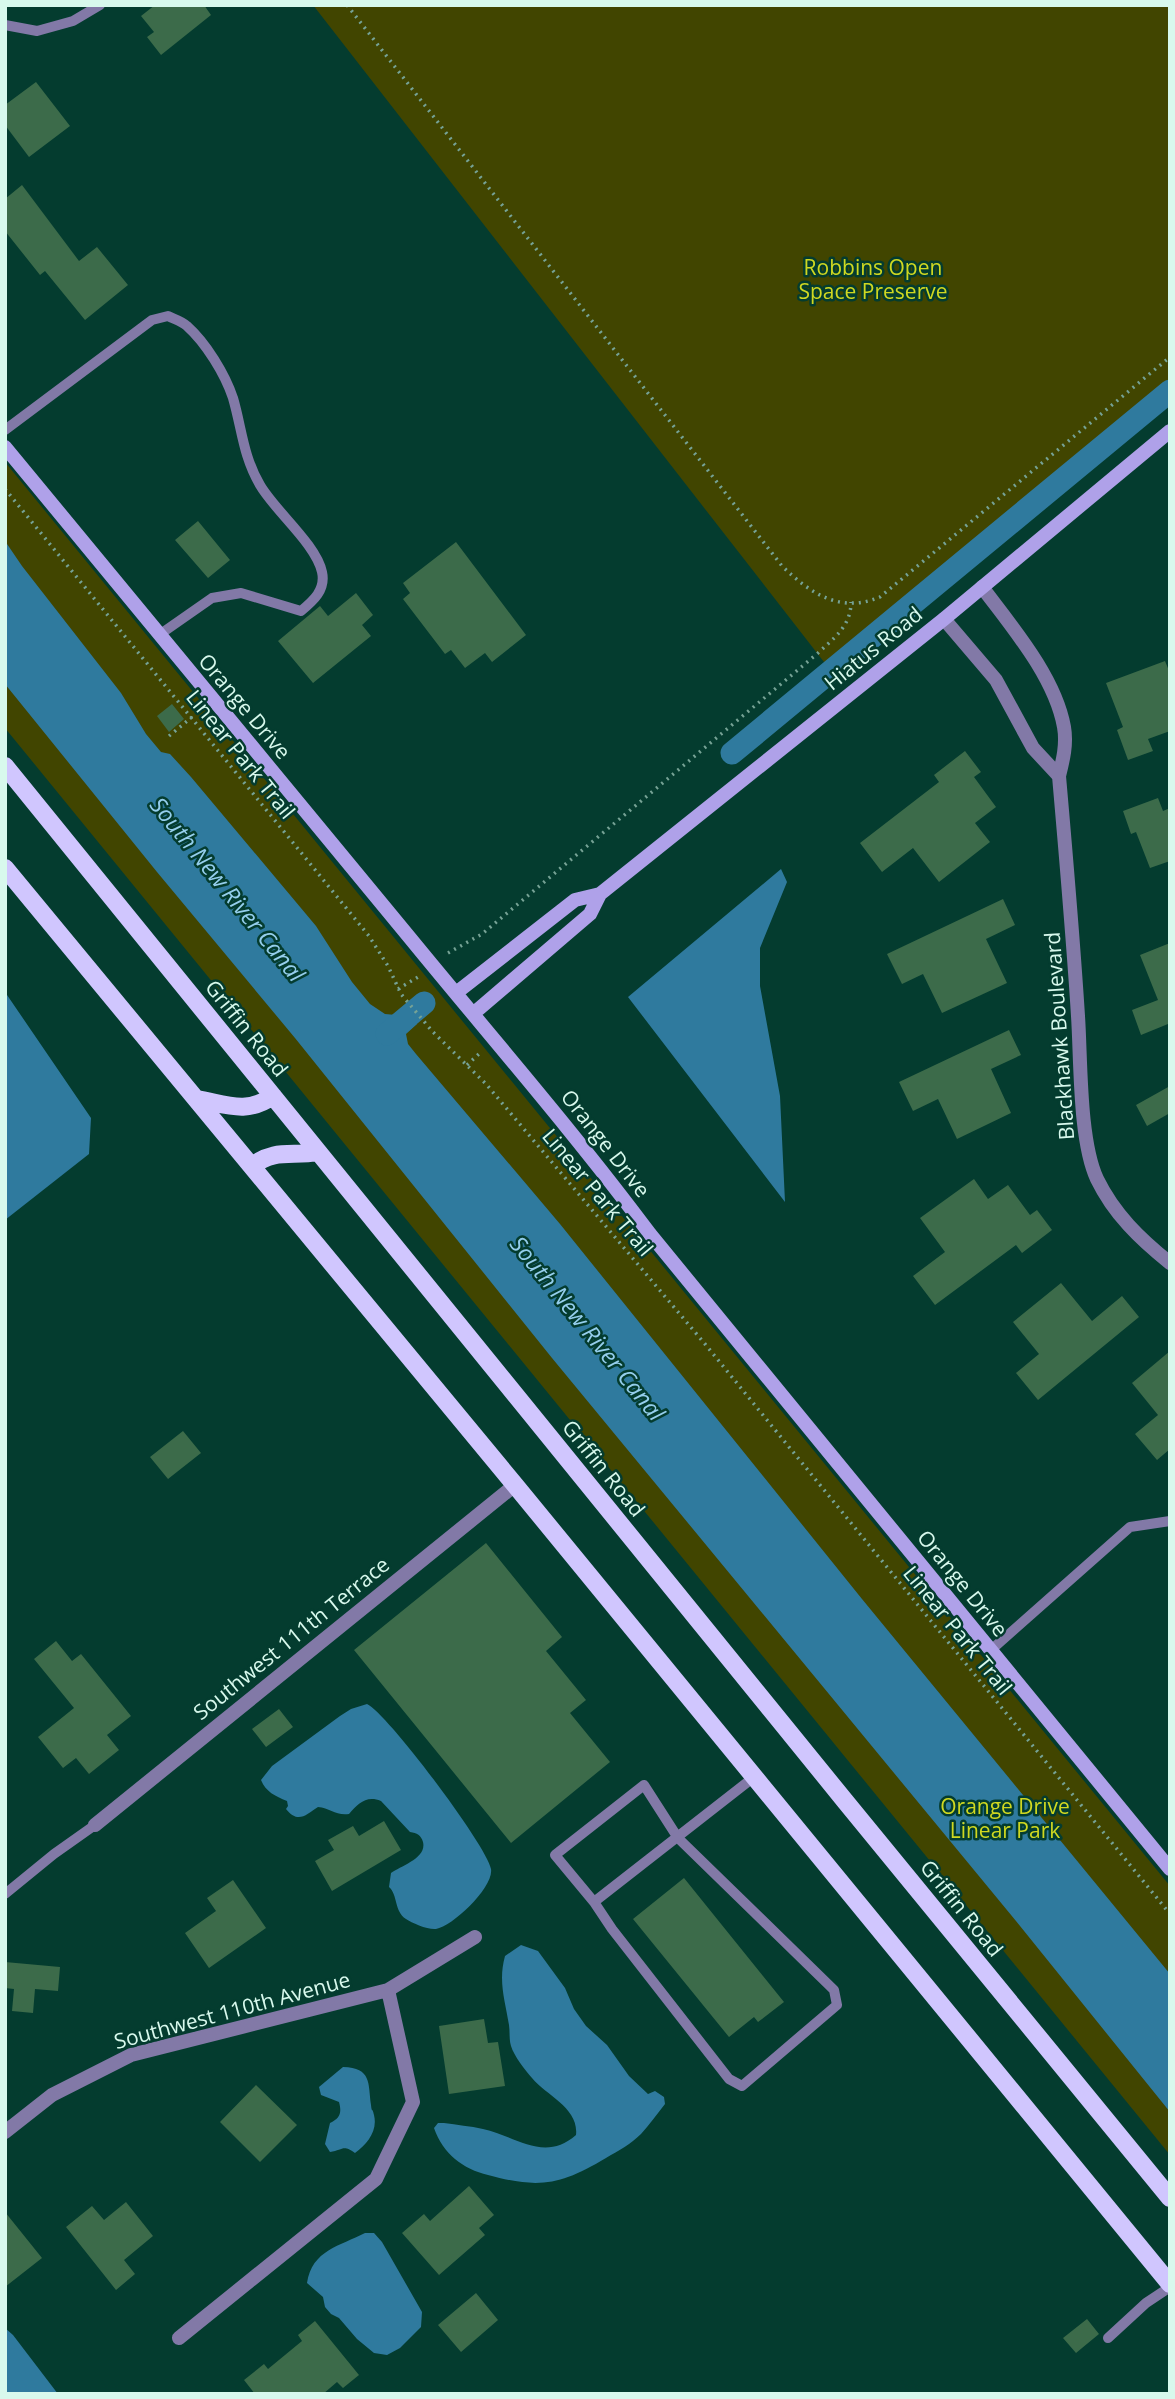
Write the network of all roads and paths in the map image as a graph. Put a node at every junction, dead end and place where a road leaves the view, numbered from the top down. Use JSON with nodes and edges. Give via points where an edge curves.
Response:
{"nodes":[{"id":1,"x":100,"y":5,"type":"edge"},
{"id":2,"x":347,"y":5,"type":"edge"},
{"id":3,"x":5,"y":25,"type":"edge"},
{"id":4,"x":1170,"y":357,"type":"edge"},
{"id":5,"x":5,"y":430,"type":"edge"},
{"id":6,"x":1170,"y":431,"type":"edge"},
{"id":7,"x":5,"y":447,"type":"edge"},
{"id":8,"x":5,"y":489,"type":"edge"},
{"id":9,"x":982,"y":587,"type":"junction"},
{"id":10,"x":851,"y":602,"type":"junction"},
{"id":11,"x":944,"y":618,"type":"junction"},
{"id":12,"x":159,"y":635,"type":"junction"},
{"id":13,"x":192,"y":718,"type":"junction"},
{"id":14,"x":169,"y":736,"type":"dead end"},
{"id":15,"x":5,"y":766,"type":"edge"},
{"id":16,"x":1059,"y":776,"type":"junction"},
{"id":17,"x":5,"y":868,"type":"edge"},
{"id":18,"x":600,"y":894,"type":"junction"},
{"id":19,"x":448,"y":953,"type":"dead end"},
{"id":20,"x":423,"y":974,"type":"dead end"},
{"id":21,"x":397,"y":989,"type":"junction"},
{"id":22,"x":456,"y":993,"type":"junction"},
{"id":23,"x":474,"y":1013,"type":"junction"},
{"id":24,"x":483,"y":1051,"type":"dead end"},
{"id":25,"x":467,"y":1065,"type":"junction"},
{"id":26,"x":273,"y":1096,"type":"junction"},
{"id":27,"x":196,"y":1099,"type":"junction"},
{"id":28,"x":318,"y":1152,"type":"junction"},
{"id":29,"x":252,"y":1166,"type":"junction"},
{"id":30,"x":1170,"y":1264,"type":"edge"},
{"id":31,"x":515,"y":1485,"type":"junction"},
{"id":32,"x":1170,"y":1521,"type":"edge"},
{"id":33,"x":991,"y":1650,"type":"junction"},
{"id":34,"x":754,"y":1777,"type":"junction"},
{"id":35,"x":95,"y":1825,"type":"joint"},
{"id":36,"x":678,"y":1838,"type":"junction"},
{"id":37,"x":1170,"y":1869,"type":"edge"},
{"id":38,"x":5,"y":1894,"type":"edge"},
{"id":39,"x":594,"y":1902,"type":"junction"},
{"id":40,"x":1170,"y":1914,"type":"edge"},
{"id":41,"x":475,"y":1937,"type":"dead end"},
{"id":42,"x":388,"y":1990,"type":"junction"},
{"id":43,"x":5,"y":2132,"type":"edge"},
{"id":44,"x":1170,"y":2198,"type":"edge"},
{"id":45,"x":1170,"y":2286,"type":"edge"},
{"id":46,"x":179,"y":2338,"type":"dead end"},
{"id":47,"x":1108,"y":2338,"type":"dead end"}],
"edges":[{"from":1,"to":3,"type":"lane","via":[[73,21],[37,32]]},
{"from":2,"to":10,"type":"path","via":[[782,566],[804,587],[828,600]]},
{"from":4,"to":10,"type":"path","via":[[880,597]]},
{"from":5,"to":12,"type":"lane","via":[[152,320],[168,316],[185,324],[201,342],[232,397],[248,463],[313,552],[323,573],[318,596],[301,611],[241,593],[212,598]]},
{"from":6,"to":9,"type":"street","name":"Hiatus Road"},
{"from":7,"to":12,"type":"street","name":"Orange Drive"},
{"from":8,"to":13,"type":"path","name":"Linear Park Trail"},
{"from":9,"to":11,"type":"street","name":"Hiatus Road"},
{"from":9,"to":16,"type":"street","name":"Blackhawk Boulevard","via":[[1033,655],[1052,694],[1064,727]]},
{"from":10,"to":19,"type":"path","via":[[851,616],[818,653],[482,934]]},
{"from":11,"to":16,"type":"street","via":[[996,680],[1033,748]]},
{"from":11,"to":18,"type":"street","name":"Hiatus Road"},
{"from":12,"to":22,"type":"street","name":"Orange Drive"},
{"from":13,"to":14,"type":"path"},
{"from":13,"to":21,"type":"path","name":"Linear Park Trail","via":[[369,936]]},
{"from":15,"to":26,"type":"main road","name":"Griffin Road"},
{"from":16,"to":30,"type":"street","name":"Blackhawk Boulevard","via":[[1085,1135],[1096,1177],[1115,1212]]},
{"from":17,"to":27,"type":"main road"},
{"from":18,"to":22,"type":"street","name":"Hiatus Road","via":[[575,900]]},
{"from":18,"to":23,"type":"street","name":"Hiatus Road","via":[[590,914]]},
{"from":20,"to":21,"type":"path"},
{"from":21,"to":25,"type":"path","name":"Linear Park Trail"},
{"from":22,"to":23,"type":"street","name":"Orange Drive"},
{"from":23,"to":33,"type":"street","name":"Orange Drive"},
{"from":24,"to":25,"type":"path"},
{"from":25,"to":40,"type":"path","name":"Linear Park Trail","via":[[705,1344]]},
{"from":26,"to":27,"type":"main road","via":[[249,1108]]},
{"from":26,"to":28,"type":"main road","name":"Griffin Road"},
{"from":27,"to":29,"type":"main road"},
{"from":28,"to":29,"type":"main road","via":[[280,1153]]},
{"from":28,"to":44,"type":"main road","name":"Griffin Road"},
{"from":29,"to":31,"type":"main road"},
{"from":31,"to":34,"type":"main road"},
{"from":31,"to":35,"type":"street","name":"Southwest 111th Terrace"},
{"from":32,"to":33,"type":"lane","via":[[1130,1527]]},
{"from":33,"to":37,"type":"street","name":"Orange Drive"},
{"from":34,"to":36,"type":"lane"},
{"from":34,"to":45,"type":"main road"},
{"from":35,"to":38,"type":"lane"},
{"from":36,"to":39,"type":"lane"},
{"from":36,"to":39,"type":"lane","via":[[644,1785],[555,1855]]},
{"from":36,"to":39,"type":"lane","via":[[834,1990],[837,2005],[742,2086],[729,2080]]},
{"from":41,"to":42,"type":"street","name":"Southwest 110th Avenue"},
{"from":42,"to":43,"type":"street","name":"Southwest 110th Avenue","via":[[131,2055],[52,2095]]},
{"from":42,"to":46,"type":"street","via":[[413,2102],[376,2179]]},
{"from":45,"to":47,"type":"lane"}]}
